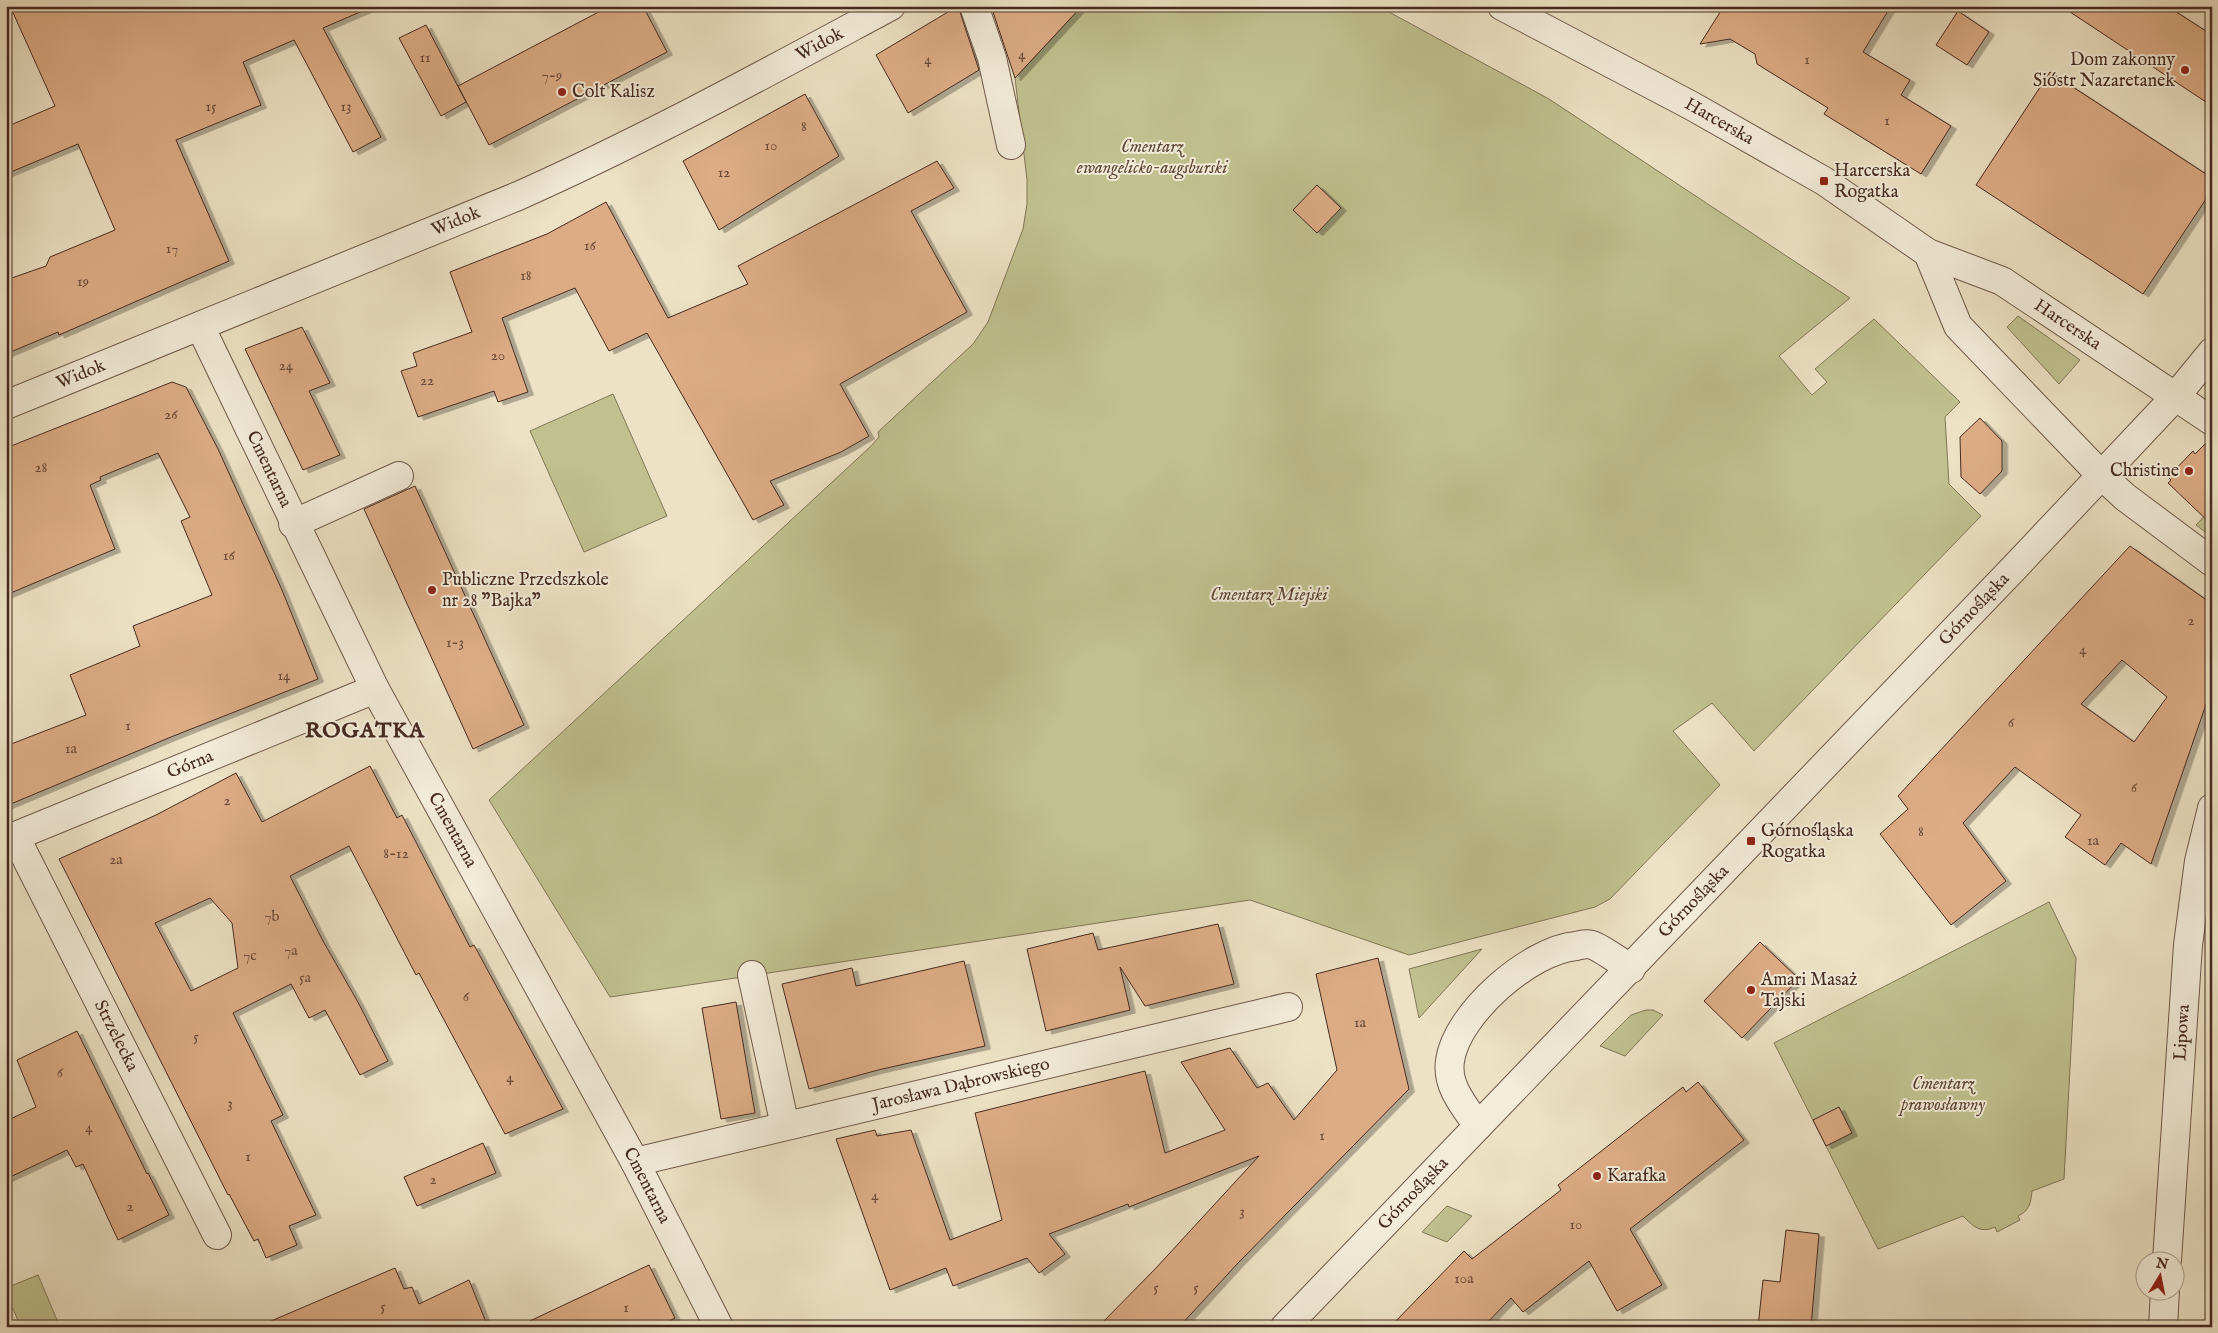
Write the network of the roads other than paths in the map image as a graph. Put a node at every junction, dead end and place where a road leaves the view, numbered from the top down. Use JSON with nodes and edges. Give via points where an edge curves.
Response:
{"nodes":[{"id":1,"x":891,"y":6,"type":"edge"},
{"id":2,"x":974,"y":6,"type":"edge"},
{"id":3,"x":1502,"y":6,"type":"edge"},
{"id":4,"x":1012,"y":145,"type":"dead end"},
{"id":5,"x":1928,"y":253,"type":"junction"},
{"id":6,"x":200,"y":326,"type":"junction"},
{"id":7,"x":2212,"y":352,"type":"edge"},
{"id":8,"x":2176,"y":396,"type":"junction"},
{"id":9,"x":6,"y":405,"type":"edge"},
{"id":10,"x":2212,"y":421,"type":"edge"},
{"id":11,"x":2101,"y":475,"type":"junction"},
{"id":12,"x":399,"y":476,"type":"dead end"},
{"id":13,"x":293,"y":524,"type":"junction"},
{"id":14,"x":2212,"y":562,"type":"edge"},
{"id":15,"x":375,"y":689,"type":"junction"},
{"id":16,"x":2212,"y":808,"type":"edge"},
{"id":17,"x":11,"y":838,"type":"edge"},
{"id":18,"x":1630,"y":969,"type":"junction"},
{"id":19,"x":752,"y":975,"type":"dead end"},
{"id":20,"x":1288,"y":1007,"type":"dead end"},
{"id":21,"x":785,"y":1126,"type":"junction"},
{"id":22,"x":1478,"y":1126,"type":"junction"},
{"id":23,"x":635,"y":1162,"type":"junction"},
{"id":24,"x":217,"y":1235,"type":"dead end"},
{"id":25,"x":2168,"y":1250,"type":"edge"},
{"id":26,"x":2164,"y":1300,"type":"edge"},
{"id":27,"x":719,"y":1327,"type":"edge"},
{"id":28,"x":1285,"y":1327,"type":"edge"},
{"id":29,"x":2162,"y":1327,"type":"edge"}],
"edges":[{"from":1,"to":6,"type":"street","name":"Widok","via":[[586,166]]},
{"from":2,"to":4,"type":"street","via":[[992,58]]},
{"from":3,"to":5,"type":"street","name":"Harcerska","via":[[1692,106],[1824,181]]},
{"from":5,"to":8,"type":"street","name":"Harcerska","via":[[2002,281]]},
{"from":5,"to":11,"type":"street","via":[[1958,326]]},
{"from":6,"to":9,"type":"street","name":"Widok"},
{"from":6,"to":13,"type":"street","name":"Cmentarna"},
{"from":7,"to":8,"type":"street","name":"Górnośląska"},
{"from":8,"to":10,"type":"street","name":"Harcerska"},
{"from":8,"to":11,"type":"street","name":"Górnośląska"},
{"from":11,"to":14,"type":"street","via":[[2140,509]]},
{"from":11,"to":18,"type":"street","name":"Górnośląska"},
{"from":12,"to":13,"type":"street"},
{"from":13,"to":15,"type":"street","name":"Cmentarna"},
{"from":15,"to":17,"type":"street","name":"Górna"},
{"from":15,"to":23,"type":"street","name":"Cmentarna"},
{"from":16,"to":25,"type":"street","name":"Lipowa","via":[[2199,861],[2189,936]]},
{"from":17,"to":24,"type":"street","name":"Strzelecka"},
{"from":18,"to":22,"type":"street","name":"Górnośląska"},
{"from":18,"to":22,"type":"street","via":[[1591,944],[1566,947],[1540,956],[1509,978],[1471,1015],[1450,1062],[1453,1088]]},
{"from":19,"to":21,"type":"street"},
{"from":20,"to":21,"type":"street","name":"Jarosława Dąbrowskiego"},
{"from":21,"to":23,"type":"street","name":"Jarosława Dąbrowskiego"},
{"from":22,"to":28,"type":"street","name":"Górnośląska"},
{"from":23,"to":27,"type":"street","name":"Cmentarna"},
{"from":26,"to":29,"type":"street"}]}
